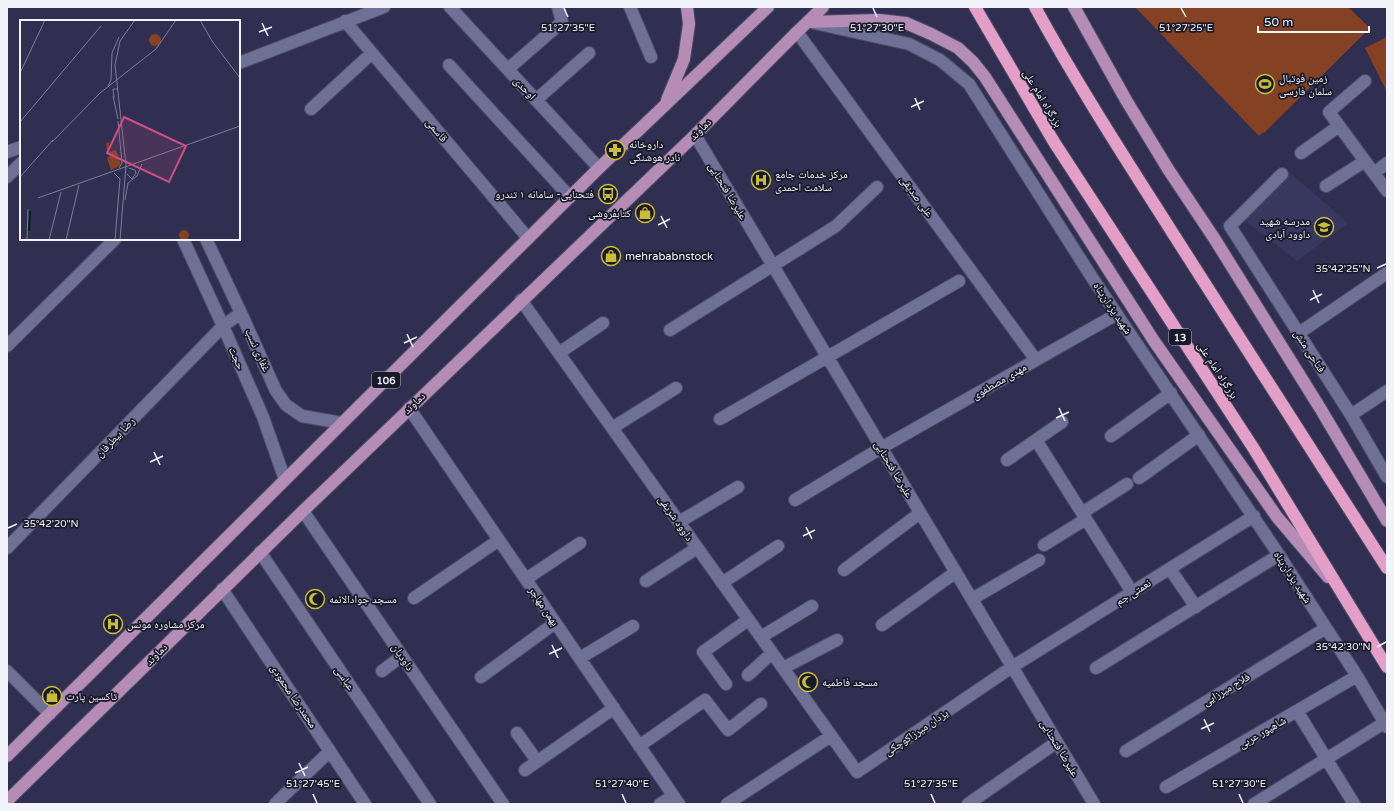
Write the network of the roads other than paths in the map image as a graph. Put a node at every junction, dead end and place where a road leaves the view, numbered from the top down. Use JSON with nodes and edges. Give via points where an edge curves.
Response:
{"nodes":[{"id":1,"x":384,"y":7,"type":"edge"},
{"id":2,"x":450,"y":7,"type":"edge"},
{"id":3,"x":558,"y":7,"type":"edge"},
{"id":4,"x":630,"y":7,"type":"edge"},
{"id":5,"x":687,"y":7,"type":"edge"},
{"id":6,"x":768,"y":7,"type":"edge"},
{"id":7,"x":823,"y":7,"type":"edge"},
{"id":8,"x":975,"y":7,"type":"edge"},
{"id":9,"x":1035,"y":7,"type":"edge"},
{"id":10,"x":1074,"y":7,"type":"edge"},
{"id":11,"x":345,"y":21,"type":"junction"},
{"id":12,"x":808,"y":22,"type":"junction"},
{"id":13,"x":797,"y":32,"type":"junction"},
{"id":14,"x":372,"y":53,"type":"junction"},
{"id":15,"x":589,"y":53,"type":"dead end"},
{"id":16,"x":651,"y":57,"type":"dead end"},
{"id":17,"x":240,"y":63,"type":"edge"},
{"id":18,"x":449,"y":65,"type":"dead end"},
{"id":19,"x":508,"y":69,"type":"junction"},
{"id":20,"x":1365,"y":81,"type":"dead end"},
{"id":21,"x":536,"y":100,"type":"junction"},
{"id":22,"x":665,"y":104,"type":"junction"},
{"id":23,"x":310,"y":109,"type":"dead end"},
{"id":24,"x":1340,"y":126,"type":"junction"},
{"id":25,"x":695,"y":135,"type":"junction"},
{"id":26,"x":20,"y":146,"type":"edge"},
{"id":27,"x":7,"y":152,"type":"edge"},
{"id":28,"x":1301,"y":153,"type":"dead end"},
{"id":29,"x":1365,"y":161,"type":"junction"},
{"id":30,"x":1387,"y":163,"type":"edge"},
{"id":31,"x":20,"y":165,"type":"edge"},
{"id":32,"x":599,"y":168,"type":"junction"},
{"id":33,"x":1374,"y":173,"type":"junction"},
{"id":34,"x":1282,"y":174,"type":"dead end"},
{"id":35,"x":7,"y":177,"type":"edge"},
{"id":36,"x":1326,"y":186,"type":"dead end"},
{"id":37,"x":877,"y":187,"type":"dead end"},
{"id":38,"x":1387,"y":191,"type":"edge"},
{"id":39,"x":570,"y":197,"type":"junction"},
{"id":40,"x":528,"y":238,"type":"junction"},
{"id":41,"x":115,"y":240,"type":"edge"},
{"id":42,"x":183,"y":240,"type":"edge"},
{"id":43,"x":206,"y":240,"type":"edge"},
{"id":44,"x":772,"y":265,"type":"junction"},
{"id":45,"x":1387,"y":273,"type":"edge"},
{"id":46,"x":958,"y":281,"type":"dead end"},
{"id":47,"x":521,"y":300,"type":"junction"},
{"id":48,"x":241,"y":313,"type":"junction"},
{"id":49,"x":1117,"y":314,"type":"junction"},
{"id":50,"x":603,"y":323,"type":"dead end"},
{"id":51,"x":223,"y":326,"type":"junction"},
{"id":52,"x":670,"y":330,"type":"dead end"},
{"id":53,"x":1298,"y":333,"type":"junction"},
{"id":54,"x":7,"y":346,"type":"edge"},
{"id":55,"x":559,"y":353,"type":"junction"},
{"id":56,"x":828,"y":358,"type":"junction"},
{"id":57,"x":1036,"y":360,"type":"junction"},
{"id":58,"x":676,"y":388,"type":"dead end"},
{"id":59,"x":1387,"y":391,"type":"edge"},
{"id":60,"x":1171,"y":393,"type":"junction"},
{"id":61,"x":409,"y":408,"type":"junction"},
{"id":62,"x":1351,"y":415,"type":"junction"},
{"id":63,"x":720,"y":419,"type":"dead end"},
{"id":64,"x":1062,"y":422,"type":"dead end"},
{"id":65,"x":342,"y":423,"type":"junction"},
{"id":66,"x":612,"y":428,"type":"junction"},
{"id":67,"x":1199,"y":435,"type":"junction"},
{"id":68,"x":1111,"y":436,"type":"dead end"},
{"id":69,"x":1036,"y":440,"type":"junction"},
{"id":70,"x":881,"y":448,"type":"junction"},
{"id":71,"x":1007,"y":460,"type":"dead end"},
{"id":72,"x":1387,"y":477,"type":"edge"},
{"id":73,"x":1139,"y":478,"type":"dead end"},
{"id":74,"x":285,"y":480,"type":"junction"},
{"id":75,"x":1127,"y":484,"type":"dead end"},
{"id":76,"x":738,"y":487,"type":"dead end"},
{"id":77,"x":795,"y":500,"type":"dead end"},
{"id":78,"x":303,"y":510,"type":"junction"},
{"id":79,"x":920,"y":513,"type":"junction"},
{"id":80,"x":1084,"y":516,"type":"junction"},
{"id":81,"x":1254,"y":516,"type":"junction"},
{"id":82,"x":1387,"y":520,"type":"edge"},
{"id":83,"x":679,"y":522,"type":"junction"},
{"id":84,"x":499,"y":540,"type":"junction"},
{"id":85,"x":580,"y":543,"type":"dead end"},
{"id":86,"x":1044,"y":545,"type":"dead end"},
{"id":87,"x":778,"y":546,"type":"dead end"},
{"id":88,"x":7,"y":548,"type":"edge"},
{"id":89,"x":697,"y":548,"type":"junction"},
{"id":90,"x":260,"y":552,"type":"junction"},
{"id":91,"x":1280,"y":556,"type":"junction"},
{"id":92,"x":1039,"y":560,"type":"dead end"},
{"id":93,"x":1387,"y":568,"type":"edge"},
{"id":94,"x":1170,"y":569,"type":"junction"},
{"id":95,"x":844,"y":570,"type":"dead end"},
{"id":96,"x":956,"y":572,"type":"junction"},
{"id":97,"x":526,"y":579,"type":"junction"},
{"id":98,"x":646,"y":581,"type":"dead end"},
{"id":99,"x":722,"y":583,"type":"junction"},
{"id":100,"x":222,"y":589,"type":"junction"},
{"id":101,"x":1132,"y":592,"type":"junction"},
{"id":102,"x":1341,"y":593,"type":"junction"},
{"id":103,"x":414,"y":598,"type":"dead end"},
{"id":104,"x":972,"y":599,"type":"junction"},
{"id":105,"x":812,"y":606,"type":"dead end"},
{"id":106,"x":1196,"y":607,"type":"junction"},
{"id":107,"x":748,"y":620,"type":"junction"},
{"id":108,"x":555,"y":622,"type":"junction"},
{"id":109,"x":882,"y":625,"type":"dead end"},
{"id":110,"x":633,"y":626,"type":"dead end"},
{"id":111,"x":1326,"y":628,"type":"junction"},
{"id":112,"x":760,"y":637,"type":"junction"},
{"id":113,"x":837,"y":640,"type":"dead end"},
{"id":114,"x":772,"y":653,"type":"junction"},
{"id":115,"x":402,"y":656,"type":"junction"},
{"id":116,"x":580,"y":658,"type":"junction"},
{"id":117,"x":1012,"y":667,"type":"junction"},
{"id":118,"x":1387,"y":667,"type":"edge"},
{"id":119,"x":783,"y":668,"type":"junction"},
{"id":120,"x":1096,"y":668,"type":"dead end"},
{"id":121,"x":7,"y":671,"type":"edge"},
{"id":122,"x":382,"y":671,"type":"dead end"},
{"id":123,"x":748,"y":675,"type":"dead end"},
{"id":124,"x":1357,"y":676,"type":"junction"},
{"id":125,"x":481,"y":677,"type":"dead end"},
{"id":126,"x":726,"y":684,"type":"dead end"},
{"id":127,"x":761,"y":704,"type":"dead end"},
{"id":128,"x":614,"y":708,"type":"junction"},
{"id":129,"x":1297,"y":711,"type":"junction"},
{"id":130,"x":50,"y":714,"type":"junction"},
{"id":131,"x":1386,"y":725,"type":"edge"},
{"id":132,"x":517,"y":733,"type":"dead end"},
{"id":133,"x":831,"y":736,"type":"junction"},
{"id":134,"x":1057,"y":742,"type":"junction"},
{"id":135,"x":639,"y":746,"type":"junction"},
{"id":136,"x":330,"y":751,"type":"junction"},
{"id":137,"x":1126,"y":751,"type":"dead end"},
{"id":138,"x":7,"y":756,"type":"edge"},
{"id":139,"x":1326,"y":760,"type":"junction"},
{"id":140,"x":537,"y":762,"type":"junction"},
{"id":141,"x":525,"y":770,"type":"dead end"},
{"id":142,"x":1166,"y":787,"type":"dead end"},
{"id":143,"x":676,"y":800,"type":"edge"},
{"id":144,"x":7,"y":801,"type":"edge"},
{"id":145,"x":275,"y":804,"type":"edge"},
{"id":146,"x":365,"y":804,"type":"edge"},
{"id":147,"x":430,"y":804,"type":"edge"},
{"id":148,"x":502,"y":804,"type":"edge"},
{"id":149,"x":660,"y":804,"type":"edge"},
{"id":150,"x":727,"y":804,"type":"edge"},
{"id":151,"x":968,"y":804,"type":"edge"},
{"id":152,"x":1094,"y":804,"type":"edge"},
{"id":153,"x":1254,"y":804,"type":"edge"},
{"id":154,"x":1354,"y":804,"type":"edge"}],
"edges":[{"from":1,"to":11,"type":"street"},
{"from":2,"to":19,"type":"street","name":"اوحدی"},
{"from":3,"to":19,"type":"street","via":[[562,22]]},
{"from":4,"to":16,"type":"street"},
{"from":5,"to":22,"type":"main road","via":[[689,24],[684,59]]},
{"from":6,"to":22,"type":"main road","number":"106"},
{"from":7,"to":12,"type":"main road","name":"دماوند"},
{"from":8,"to":102,"type":"highway","name":"بزرگراه امام علی","number":"13","via":[[1058,148],[1254,450]]},
{"from":9,"to":93,"type":"highway","via":[[1095,110]]},
{"from":10,"to":82,"type":"main road","via":[[1168,169],[1214,238]]},
{"from":11,"to":14,"type":"street","name":"قاسمی"},
{"from":11,"to":17,"type":"street"},
{"from":12,"to":13,"type":"main road","name":"دماوند"},
{"from":12,"to":49,"type":"street","name":"شهید یزدان‌پناه","via":[[909,44],[940,60],[969,84]]},
{"from":12,"to":102,"type":"main road","via":[[879,20],[906,23],[958,48],[973,62],[986,78],[1154,341],[1277,517]]},
{"from":13,"to":25,"type":"main road","name":"دماوند"},
{"from":13,"to":57,"type":"street","name":"علی صدیقی"},
{"from":14,"to":23,"type":"street"},
{"from":14,"to":40,"type":"street","name":"قاسمی"},
{"from":15,"to":21,"type":"street"},
{"from":18,"to":39,"type":"street"},
{"from":19,"to":21,"type":"street","name":"اوحدی"},
{"from":20,"to":24,"type":"street","via":[[1329,112]]},
{"from":21,"to":32,"type":"street","name":"اوحدی"},
{"from":22,"to":32,"type":"main road","number":"106"},
{"from":24,"to":28,"type":"street"},
{"from":24,"to":29,"type":"street"},
{"from":25,"to":44,"type":"street","name":"علیرضا فتحنایی"},
{"from":25,"to":47,"type":"main road","name":"دماوند"},
{"from":26,"to":27,"type":"street"},
{"from":29,"to":33,"type":"street"},
{"from":29,"to":36,"type":"street"},
{"from":30,"to":33,"type":"street"},
{"from":31,"to":35,"type":"street"},
{"from":32,"to":39,"type":"main road","number":"106"},
{"from":33,"to":38,"type":"street"},
{"from":34,"to":53,"type":"street","name":"فتاحی منش","via":[[1230,226]]},
{"from":37,"to":44,"type":"street","via":[[836,226]]},
{"from":39,"to":40,"type":"main road","number":"106"},
{"from":40,"to":65,"type":"main road","number":"106"},
{"from":41,"to":54,"type":"street"},
{"from":42,"to":51,"type":"street","name":"حجت"},
{"from":43,"to":48,"type":"street","name":"غفاری نسب"},
{"from":44,"to":52,"type":"street"},
{"from":44,"to":56,"type":"street","name":"علیرضا فتحنایی"},
{"from":45,"to":53,"type":"street"},
{"from":46,"to":56,"type":"street"},
{"from":47,"to":55,"type":"street","name":"داوود شریفی"},
{"from":47,"to":61,"type":"main road","name":"دماوند"},
{"from":48,"to":51,"type":"street","name":"رضا بیطرفان"},
{"from":48,"to":65,"type":"street","name":"غفاری نسب","via":[[276,391],[286,405],[302,416]]},
{"from":49,"to":57,"type":"street","name":"مهدی مصطفوی"},
{"from":49,"to":60,"type":"street","name":"شهید یزدان‌پناه"},
{"from":50,"to":55,"type":"street"},
{"from":51,"to":74,"type":"street","name":"حجت","via":[[263,417]]},
{"from":51,"to":88,"type":"street","name":"رضا بیطرفان"},
{"from":53,"to":62,"type":"street","name":"فتاحی منش"},
{"from":55,"to":66,"type":"street","name":"داوود شریفی"},
{"from":56,"to":63,"type":"street"},
{"from":56,"to":70,"type":"street","name":"علیرضا فتحنایی"},
{"from":57,"to":70,"type":"street","name":"مهدی مصطفوی"},
{"from":58,"to":66,"type":"street"},
{"from":59,"to":62,"type":"street"},
{"from":60,"to":67,"type":"street","name":"شهید یزدان‌پناه"},
{"from":60,"to":68,"type":"street"},
{"from":61,"to":78,"type":"main road","name":"دماوند"},
{"from":61,"to":84,"type":"street","name":"بهمن مهاجر"},
{"from":62,"to":72,"type":"street","name":"فتاحی منش"},
{"from":64,"to":69,"type":"street"},
{"from":65,"to":74,"type":"main road","number":"106"},
{"from":66,"to":83,"type":"street","name":"داوود شریفی"},
{"from":67,"to":73,"type":"street"},
{"from":67,"to":81,"type":"street","name":"شهید یزدان‌پناه"},
{"from":69,"to":71,"type":"street"},
{"from":69,"to":80,"type":"street"},
{"from":70,"to":77,"type":"street","name":"مهدی مصطفوی"},
{"from":70,"to":79,"type":"street","name":"علیرضا فتحنایی"},
{"from":74,"to":130,"type":"main road","number":"106"},
{"from":75,"to":80,"type":"street"},
{"from":76,"to":83,"type":"street"},
{"from":78,"to":90,"type":"main road","name":"دماوند"},
{"from":78,"to":115,"type":"street","name":"داودیان"},
{"from":79,"to":95,"type":"street"},
{"from":79,"to":96,"type":"street","name":"علیرضا فتحنایی"},
{"from":80,"to":86,"type":"street"},
{"from":80,"to":101,"type":"street"},
{"from":81,"to":91,"type":"street","name":"شهید یزدان‌پناه"},
{"from":81,"to":94,"type":"street","name":"نعمتی جم"},
{"from":83,"to":89,"type":"street","name":"داوود شریفی"},
{"from":84,"to":97,"type":"street","name":"بهمن مهاجر"},
{"from":84,"to":103,"type":"street"},
{"from":85,"to":97,"type":"street"},
{"from":87,"to":99,"type":"street"},
{"from":89,"to":98,"type":"street"},
{"from":89,"to":99,"type":"street","name":"داوود شریفی"},
{"from":90,"to":100,"type":"main road","name":"دماوند"},
{"from":90,"to":147,"type":"street","name":"عباسی"},
{"from":91,"to":106,"type":"street"},
{"from":91,"to":111,"type":"street","name":"شهید یزدان‌پناه"},
{"from":92,"to":104,"type":"street"},
{"from":94,"to":101,"type":"street","name":"نعمتی جم"},
{"from":94,"to":106,"type":"street"},
{"from":96,"to":104,"type":"street","name":"علیرضا فتحنایی"},
{"from":96,"to":109,"type":"street"},
{"from":97,"to":108,"type":"street","name":"بهمن مهاجر"},
{"from":99,"to":107,"type":"street","name":"داوود شریفی"},
{"from":100,"to":136,"type":"street","name":"محمدرضا محمودی"},
{"from":100,"to":144,"type":"main road","name":"دماوند"},
{"from":101,"to":117,"type":"street","name":"نعمتی جم"},
{"from":102,"to":118,"type":"highway","name":"بزرگراه امام علی","number":"13"},
{"from":104,"to":117,"type":"street","name":"علیرضا فتحنایی"},
{"from":105,"to":112,"type":"street"},
{"from":106,"to":120,"type":"street"},
{"from":107,"to":112,"type":"street","name":"داوود شریفی"},
{"from":107,"to":126,"type":"street","via":[[703,652]]},
{"from":108,"to":116,"type":"street","name":"بهمن مهاجر"},
{"from":108,"to":125,"type":"street"},
{"from":110,"to":116,"type":"street"},
{"from":111,"to":124,"type":"street","name":"شهید یزدان‌پناه"},
{"from":111,"to":137,"type":"street","name":"فلاح میرزایی"},
{"from":112,"to":114,"type":"street","name":"داوود شریفی"},
{"from":113,"to":119,"type":"street"},
{"from":114,"to":119,"type":"street","name":"داوود شریفی"},
{"from":114,"to":123,"type":"street"},
{"from":115,"to":122,"type":"street"},
{"from":115,"to":148,"type":"street","name":"داودیان"},
{"from":116,"to":128,"type":"street","name":"بهمن مهاجر"},
{"from":117,"to":133,"type":"street","name":"یزدان میرزاکوچکی","via":[[857,772]]},
{"from":117,"to":134,"type":"street","name":"علیرضا فتحنایی"},
{"from":119,"to":133,"type":"street","name":"داوود شریفی"},
{"from":121,"to":130,"type":"street"},
{"from":124,"to":129,"type":"street","name":"شاهپور عربی"},
{"from":124,"to":131,"type":"street","name":"شهید یزدان‌پناه"},
{"from":127,"to":135,"type":"street","via":[[728,730],[705,700]]},
{"from":128,"to":135,"type":"street","name":"بهمن مهاجر"},
{"from":128,"to":140,"type":"street"},
{"from":129,"to":139,"type":"street"},
{"from":129,"to":142,"type":"street","name":"شاهپور عربی"},
{"from":130,"to":138,"type":"main road","number":"106"},
{"from":131,"to":139,"type":"street"},
{"from":132,"to":140,"type":"street"},
{"from":133,"to":150,"type":"street"},
{"from":134,"to":151,"type":"street"},
{"from":134,"to":152,"type":"street","name":"علیرضا فتحنایی"},
{"from":135,"to":143,"type":"street","name":"بهمن مهاجر"},
{"from":136,"to":145,"type":"street"},
{"from":136,"to":146,"type":"street","name":"محمدرضا محمودی"},
{"from":139,"to":153,"type":"street"},
{"from":139,"to":154,"type":"street"},
{"from":140,"to":141,"type":"street"},
{"from":143,"to":149,"type":"street"}]}
